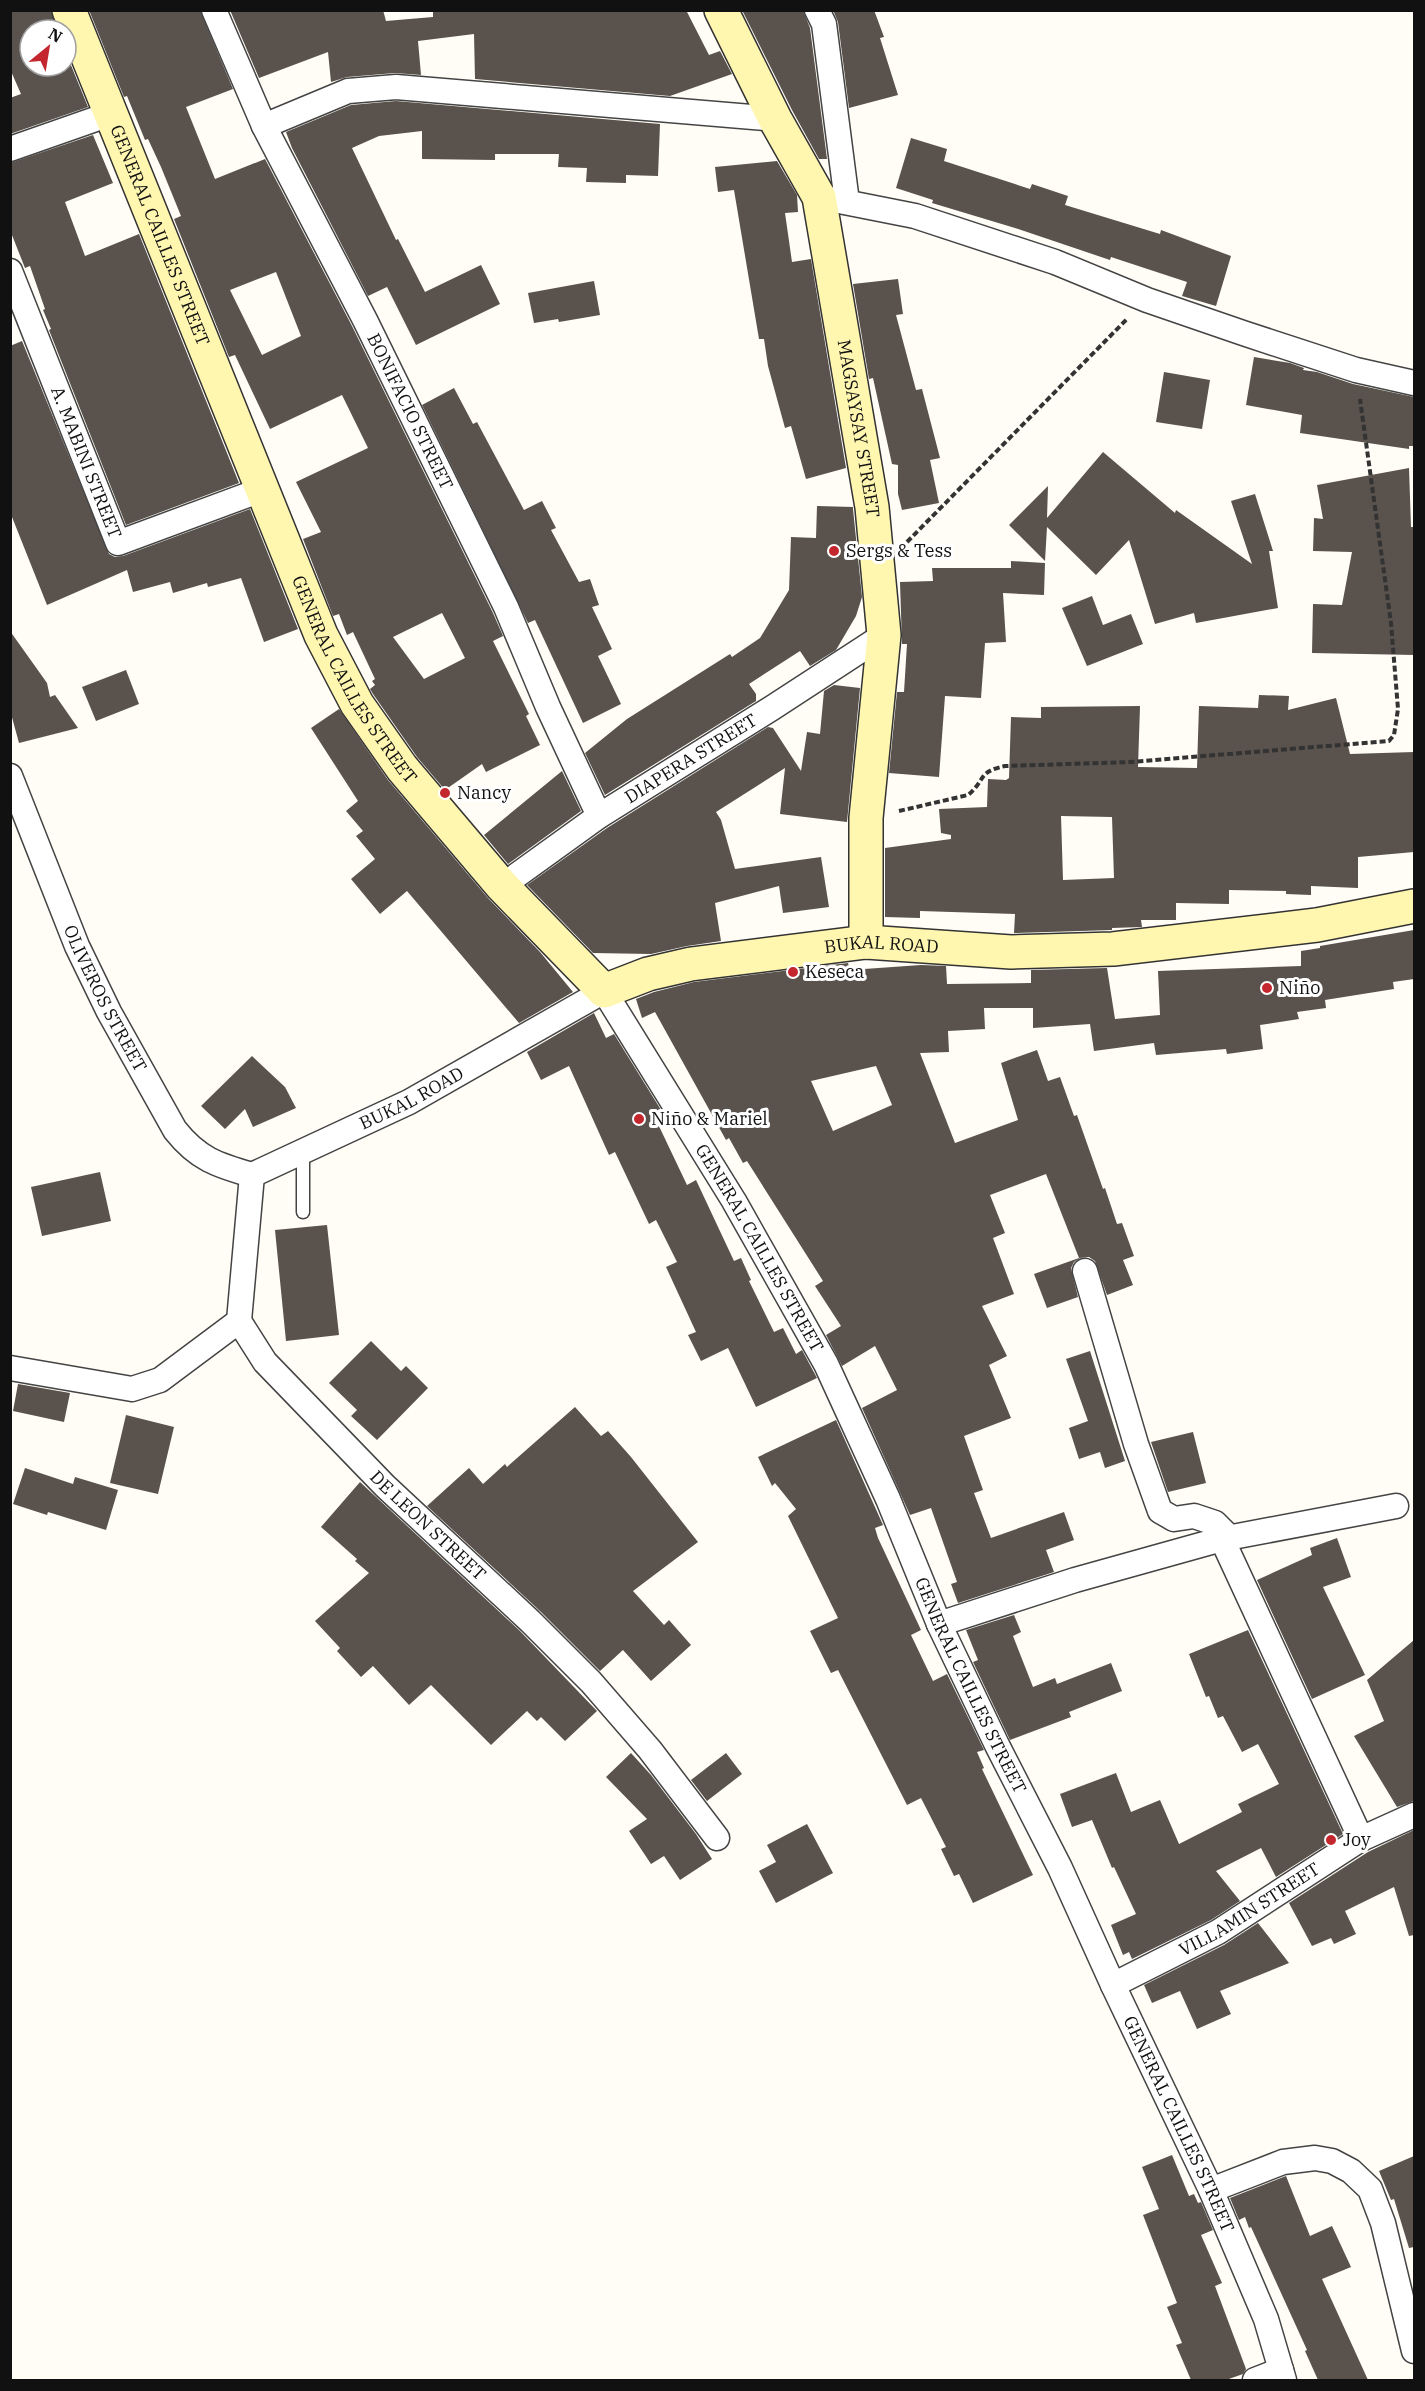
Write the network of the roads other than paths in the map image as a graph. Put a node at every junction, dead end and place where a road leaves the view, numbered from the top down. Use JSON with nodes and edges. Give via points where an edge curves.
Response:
{"nodes":[{"id":1,"x":69,"y":10,"type":"edge"},
{"id":2,"x":214,"y":10,"type":"edge"},
{"id":3,"x":721,"y":10,"type":"edge"},
{"id":4,"x":817,"y":10,"type":"edge"},
{"id":5,"x":110,"y":114,"type":"junction"},
{"id":6,"x":775,"y":119,"type":"junction"},
{"id":7,"x":264,"y":126,"type":"junction"},
{"id":8,"x":10,"y":149,"type":"edge"},
{"id":9,"x":833,"y":200,"type":"junction"},
{"id":10,"x":10,"y":272,"type":"edge"},
{"id":11,"x":1414,"y":383,"type":"edge"},
{"id":12,"x":261,"y":490,"type":"junction"},
{"id":13,"x":884,"y":635,"type":"junction"},
{"id":14,"x":10,"y":776,"type":"edge"},
{"id":15,"x":599,"y":816,"type":"junction"},
{"id":16,"x":502,"y":886,"type":"junction"},
{"id":17,"x":1414,"y":906,"type":"edge"},
{"id":18,"x":866,"y":942,"type":"junction"},
{"id":19,"x":604,"y":991,"type":"junction"},
{"id":20,"x":303,"y":1150,"type":"junction"},
{"id":21,"x":252,"y":1175,"type":"junction"},
{"id":22,"x":303,"y":1212,"type":"dead end"},
{"id":23,"x":1085,"y":1271,"type":"dead end"},
{"id":24,"x":238,"y":1321,"type":"junction"},
{"id":25,"x":10,"y":1368,"type":"edge"},
{"id":26,"x":1396,"y":1506,"type":"dead end"},
{"id":27,"x":1225,"y":1538,"type":"junction"},
{"id":28,"x":939,"y":1624,"type":"junction"},
{"id":29,"x":1414,"y":1815,"type":"edge"},
{"id":30,"x":717,"y":1838,"type":"dead end"},
{"id":31,"x":1361,"y":1839,"type":"junction"},
{"id":32,"x":1113,"y":1985,"type":"junction"},
{"id":33,"x":1211,"y":2190,"type":"junction"},
{"id":34,"x":1414,"y":2351,"type":"edge"},
{"id":35,"x":1283,"y":2375,"type":"edge"},
{"id":36,"x":1255,"y":2380,"type":"edge"}],
"edges":[{"from":1,"to":5,"type":"street","name":"GENERAL CAILLES STREET"},
{"from":2,"to":7,"type":"street","name":"BONIFACIO STREET"},
{"from":3,"to":6,"type":"street","name":"MAGSAYSAY STREET"},
{"from":4,"to":9,"type":"street","via":[[824,24]]},
{"from":5,"to":8,"type":"street"},
{"from":5,"to":12,"type":"street","name":"GENERAL CAILLES STREET"},
{"from":6,"to":7,"type":"street","via":[[396,87],[348,91]]},
{"from":6,"to":9,"type":"street","name":"MAGSAYSAY STREET"},
{"from":7,"to":15,"type":"street","name":"BONIFACIO STREET","via":[[501,596]]},
{"from":9,"to":11,"type":"street","via":[[926,220],[1055,262],[1255,338],[1356,370]]},
{"from":9,"to":13,"type":"street","name":"MAGSAYSAY STREET"},
{"from":10,"to":12,"type":"street","name":"A. MABINI STREET","via":[[118,543]]},
{"from":12,"to":16,"type":"street","name":"GENERAL CAILLES STREET","via":[[321,635],[357,704],[402,768]]},
{"from":13,"to":15,"type":"street","name":"DIAPERA STREET"},
{"from":13,"to":18,"type":"street","name":"MAGSAYSAY STREET","via":[[866,818]]},
{"from":14,"to":21,"type":"street","name":"OLIVEROS STREET","via":[[77,946],[175,1130],[188,1146],[216,1165]]},
{"from":15,"to":16,"type":"street","name":"DIAPERA STREET"},
{"from":16,"to":19,"type":"street","name":"GENERAL CAILLES STREET"},
{"from":17,"to":18,"type":"street","name":"BUKAL ROAD","via":[[1317,925],[1113,949],[1011,952]]},
{"from":18,"to":19,"type":"street","name":"BUKAL ROAD","via":[[691,964],[648,974]]},
{"from":19,"to":20,"type":"street","name":"BUKAL ROAD","via":[[409,1102]]},
{"from":19,"to":28,"type":"street","name":"GENERAL CAILLES STREET","via":[[734,1201],[826,1364],[888,1498]]},
{"from":20,"to":21,"type":"street","name":"BUKAL ROAD"},
{"from":20,"to":22,"type":"lane"},
{"from":21,"to":24,"type":"street"},
{"from":23,"to":27,"type":"street","via":[[1160,1511],[1174,1519],[1194,1516],[1215,1523]]},
{"from":24,"to":25,"type":"street","via":[[160,1380],[132,1389]]},
{"from":24,"to":30,"type":"street","name":"DE LEON STREET","via":[[265,1362],[385,1486],[591,1682],[650,1750]]},
{"from":26,"to":27,"type":"street"},
{"from":27,"to":28,"type":"street"},
{"from":27,"to":31,"type":"street"},
{"from":28,"to":32,"type":"street","name":"GENERAL CAILLES STREET","via":[[1060,1868]]},
{"from":29,"to":31,"type":"street","name":"VILLAMIN STREET"},
{"from":31,"to":32,"type":"street","name":"VILLAMIN STREET","via":[[1218,1932]]},
{"from":32,"to":33,"type":"street","name":"GENERAL CAILLES STREET"},
{"from":33,"to":34,"type":"street","via":[[1283,2162],[1315,2158],[1351,2170],[1370,2189],[1383,2223]]},
{"from":33,"to":35,"type":"street","name":"GENERAL CAILLES STREET","via":[[1266,2319]]},
{"from":35,"to":36,"type":"street"}]}
